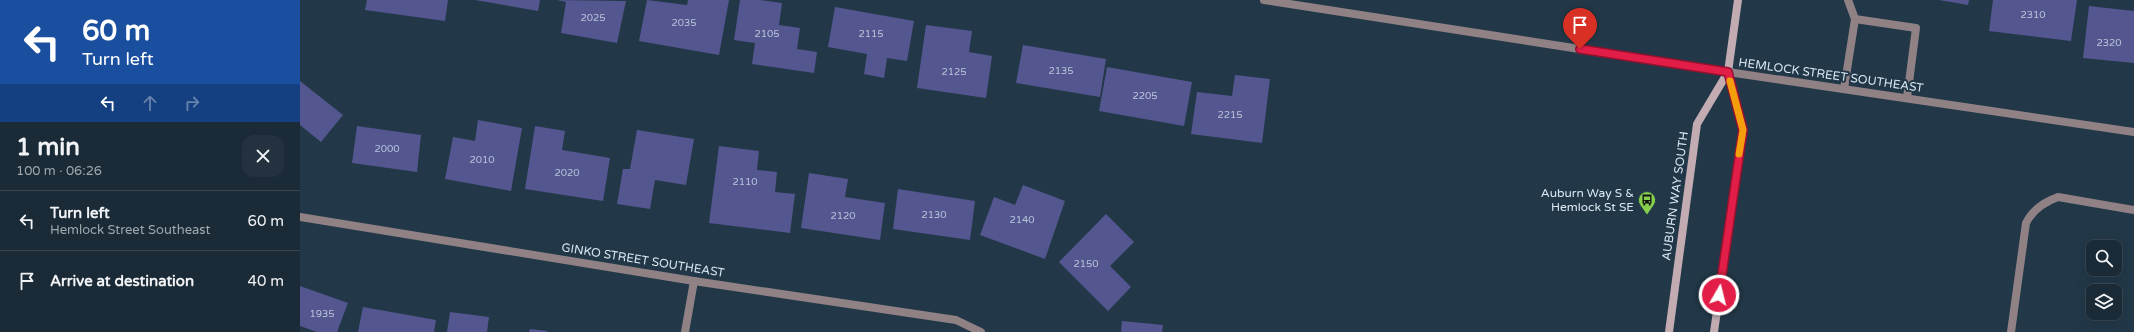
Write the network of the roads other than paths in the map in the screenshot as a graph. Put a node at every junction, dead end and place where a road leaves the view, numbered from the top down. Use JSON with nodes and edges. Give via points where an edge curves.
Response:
{"nodes":[{"id":1,"x":1264,"y":0,"type":"edge"},
{"id":2,"x":1738,"y":0,"type":"edge"},
{"id":3,"x":1848,"y":0,"type":"edge"},
{"id":4,"x":1855,"y":19,"type":"junction"},
{"id":5,"x":1728,"y":72,"type":"junction"},
{"id":6,"x":1844,"y":89,"type":"junction"},
{"id":7,"x":1907,"y":98,"type":"junction"},
{"id":8,"x":2134,"y":132,"type":"edge"},
{"id":9,"x":2134,"y":210,"type":"edge"},
{"id":10,"x":300,"y":218,"type":"edge"},
{"id":11,"x":694,"y":281,"type":"junction"},
{"id":12,"x":685,"y":332,"type":"edge"},
{"id":13,"x":981,"y":332,"type":"edge"},
{"id":14,"x":1668,"y":332,"type":"edge"},
{"id":15,"x":1714,"y":332,"type":"edge"},
{"id":16,"x":2011,"y":332,"type":"edge"}],
"edges":[{"from":1,"to":5,"type":"street","name":"HEMLOCK STREET SOUTHEAST"},
{"from":2,"to":5,"type":"main road","name":"AUBURN WAY SOUTH"},
{"from":3,"to":4,"type":"street"},
{"from":4,"to":6,"type":"street"},
{"from":4,"to":7,"type":"street","via":[[1916,28]]},
{"from":5,"to":6,"type":"street","name":"HEMLOCK STREET SOUTHEAST"},
{"from":5,"to":14,"type":"main road","name":"AUBURN WAY SOUTH","via":[[1697,124]]},
{"from":5,"to":15,"type":"main road","name":"AUBURN WAY SOUTH","via":[[1743,130]]},
{"from":6,"to":7,"type":"street","name":"HEMLOCK STREET SOUTHEAST"},
{"from":7,"to":8,"type":"street","name":"HEMLOCK STREET SOUTHEAST"},
{"from":9,"to":16,"type":"street","via":[[2058,197],[2031,213],[2026,223]]},
{"from":10,"to":11,"type":"street","name":"GINKO STREET SOUTHEAST"},
{"from":11,"to":12,"type":"street"},
{"from":11,"to":13,"type":"street","name":"GINKO STREET SOUTHEAST","via":[[956,320]]}]}
